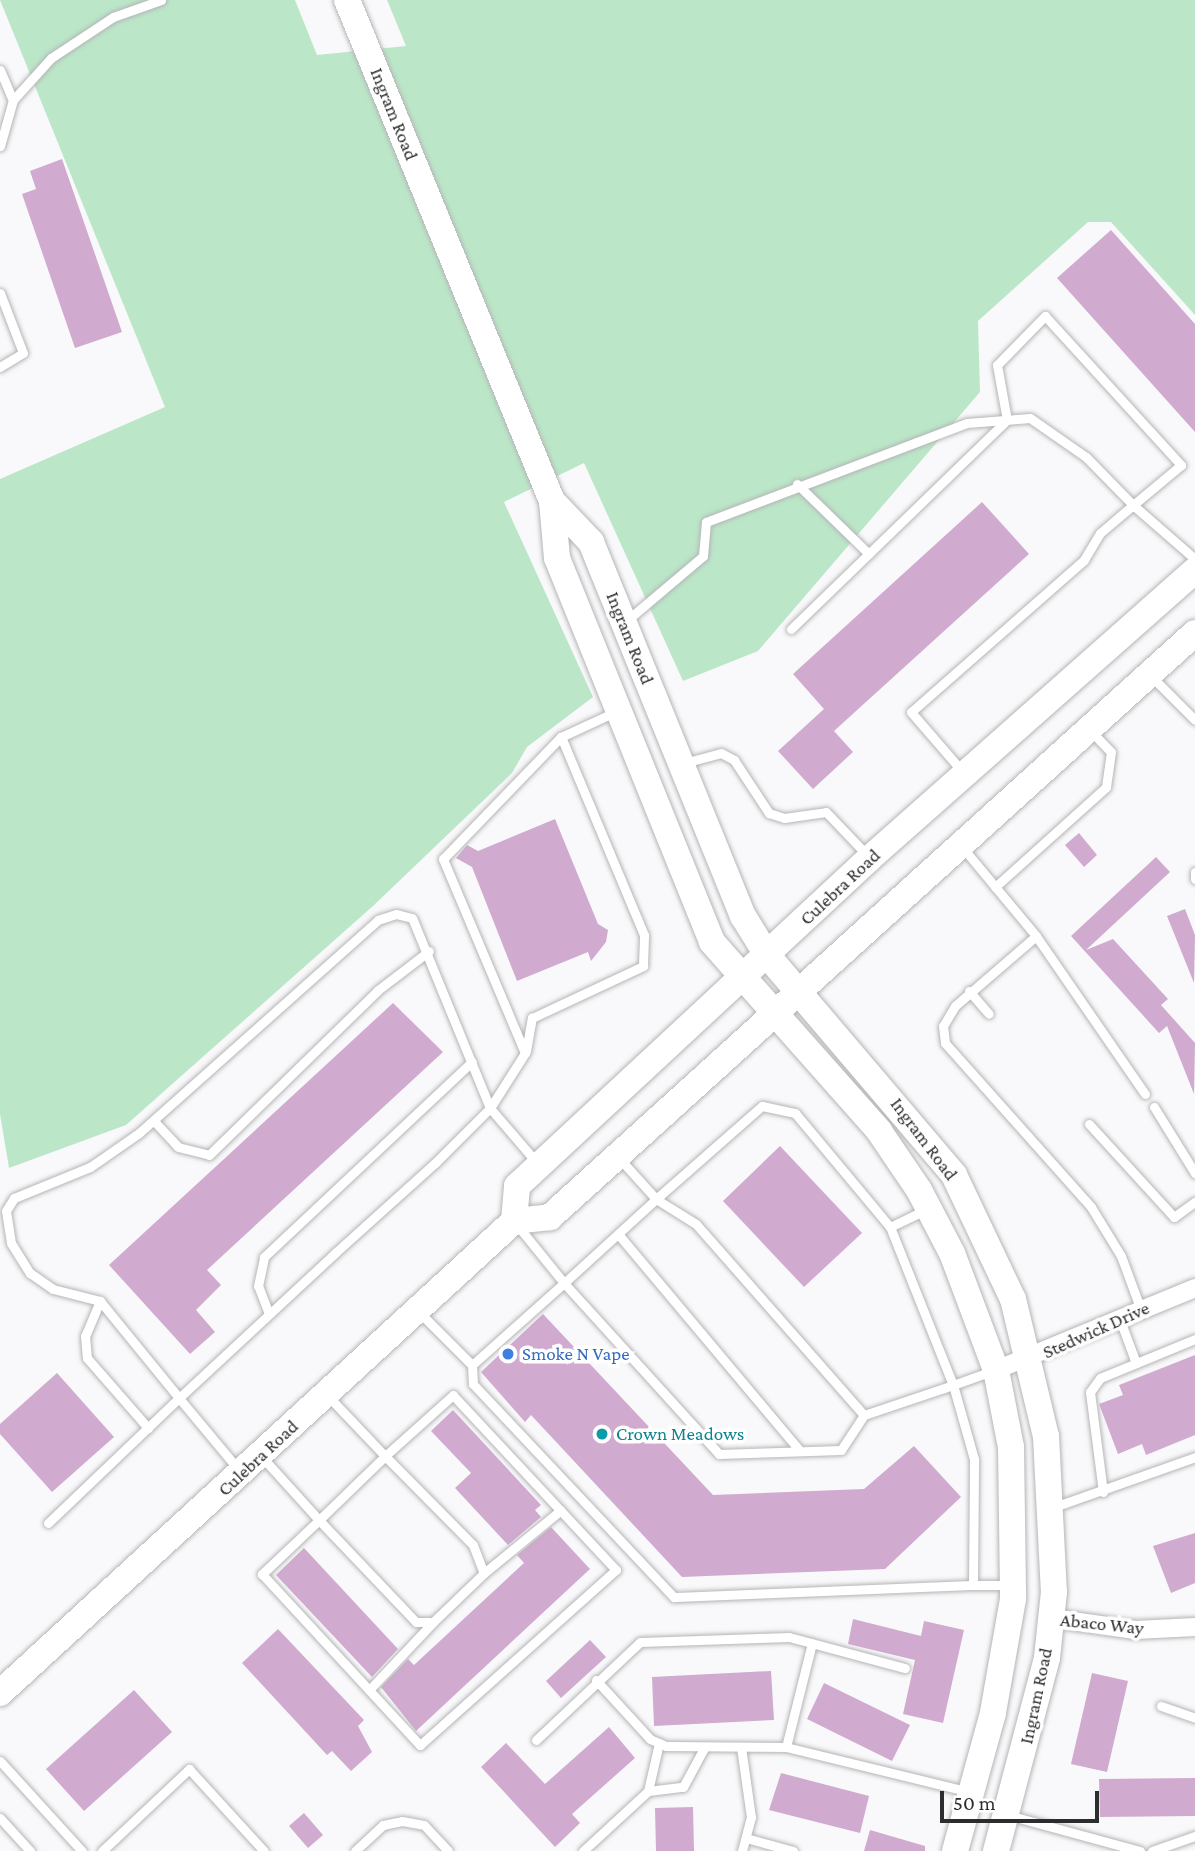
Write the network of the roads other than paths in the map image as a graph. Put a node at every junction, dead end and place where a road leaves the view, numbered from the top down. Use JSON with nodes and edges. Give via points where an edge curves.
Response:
{"nodes":[{"id":1,"x":161,"y":0,"type":"edge"},
{"id":2,"x":347,"y":0,"type":"edge"},
{"id":3,"x":0,"y":70,"type":"edge"},
{"id":4,"x":13,"y":100,"type":"junction"},
{"id":5,"x":0,"y":146,"type":"edge"},
{"id":6,"x":0,"y":293,"type":"edge"},
{"id":7,"x":0,"y":367,"type":"edge"},
{"id":8,"x":1007,"y":420,"type":"junction"},
{"id":9,"x":797,"y":484,"type":"junction"},
{"id":10,"x":552,"y":501,"type":"junction"},
{"id":11,"x":1133,"y":505,"type":"junction"},
{"id":12,"x":869,"y":554,"type":"junction"},
{"id":13,"x":1195,"y":559,"type":"edge"},
{"id":14,"x":1195,"y":570,"type":"edge"},
{"id":15,"x":624,"y":623,"type":"junction"},
{"id":16,"x":791,"y":629,"type":"dead end"},
{"id":17,"x":1195,"y":633,"type":"edge"},
{"id":18,"x":1149,"y":675,"type":"junction"},
{"id":19,"x":618,"y":710,"type":"junction"},
{"id":20,"x":1195,"y":720,"type":"edge"},
{"id":21,"x":1090,"y":730,"type":"junction"},
{"id":22,"x":561,"y":737,"type":"junction"},
{"id":23,"x":682,"y":764,"type":"junction"},
{"id":24,"x":967,"y":776,"type":"junction"},
{"id":25,"x":962,"y":847,"type":"junction"},
{"id":26,"x":870,"y":858,"type":"junction"},
{"id":27,"x":1195,"y":872,"type":"edge"},
{"id":28,"x":1195,"y":879,"type":"edge"},
{"id":29,"x":995,"y":887,"type":"junction"},
{"id":30,"x":1036,"y":936,"type":"junction"},
{"id":31,"x":429,"y":951,"type":"junction"},
{"id":32,"x":766,"y":955,"type":"junction"},
{"id":33,"x":740,"y":979,"type":"junction"},
{"id":34,"x":799,"y":991,"type":"junction"},
{"id":35,"x":969,"y":992,"type":"junction"},
{"id":36,"x":989,"y":1014,"type":"dead end"},
{"id":37,"x":772,"y":1016,"type":"junction"},
{"id":38,"x":525,"y":1053,"type":"junction"},
{"id":39,"x":472,"y":1062,"type":"junction"},
{"id":40,"x":1145,"y":1094,"type":"dead end"},
{"id":41,"x":1154,"y":1107,"type":"dead end"},
{"id":42,"x":490,"y":1108,"type":"junction"},
{"id":43,"x":154,"y":1121,"type":"junction"},
{"id":44,"x":1089,"y":1124,"type":"dead end"},
{"id":45,"x":618,"y":1157,"type":"junction"},
{"id":46,"x":539,"y":1165,"type":"junction"},
{"id":47,"x":1195,"y":1173,"type":"edge"},
{"id":48,"x":656,"y":1199,"type":"junction"},
{"id":49,"x":1195,"y":1202,"type":"edge"},
{"id":50,"x":928,"y":1208,"type":"junction"},
{"id":51,"x":514,"y":1221,"type":"junction"},
{"id":52,"x":890,"y":1227,"type":"junction"},
{"id":53,"x":618,"y":1234,"type":"junction"},
{"id":54,"x":564,"y":1283,"type":"junction"},
{"id":55,"x":1195,"y":1288,"type":"edge"},
{"id":56,"x":100,"y":1301,"type":"junction"},
{"id":57,"x":417,"y":1310,"type":"junction"},
{"id":58,"x":1141,"y":1310,"type":"junction"},
{"id":59,"x":269,"y":1314,"type":"junction"},
{"id":60,"x":1120,"y":1320,"type":"junction"},
{"id":61,"x":1195,"y":1339,"type":"edge"},
{"id":62,"x":1031,"y":1358,"type":"junction"},
{"id":63,"x":1136,"y":1363,"type":"junction"},
{"id":64,"x":472,"y":1365,"type":"junction"},
{"id":65,"x":996,"y":1370,"type":"junction"},
{"id":66,"x":953,"y":1385,"type":"junction"},
{"id":67,"x":326,"y":1393,"type":"junction"},
{"id":68,"x":179,"y":1398,"type":"junction"},
{"id":69,"x":864,"y":1415,"type":"junction"},
{"id":70,"x":148,"y":1428,"type":"junction"},
{"id":71,"x":800,"y":1451,"type":"junction"},
{"id":72,"x":385,"y":1456,"type":"junction"},
{"id":73,"x":1195,"y":1457,"type":"edge"},
{"id":74,"x":251,"y":1465,"type":"junction"},
{"id":75,"x":1103,"y":1492,"type":"junction"},
{"id":76,"x":1054,"y":1507,"type":"junction"},
{"id":77,"x":561,"y":1510,"type":"junction"},
{"id":78,"x":319,"y":1520,"type":"junction"},
{"id":79,"x":48,"y":1523,"type":"dead end"},
{"id":80,"x":484,"y":1573,"type":"junction"},
{"id":81,"x":974,"y":1585,"type":"junction"},
{"id":82,"x":1014,"y":1585,"type":"junction"},
{"id":83,"x":1051,"y":1618,"type":"junction"},
{"id":84,"x":433,"y":1622,"type":"junction"},
{"id":85,"x":1195,"y":1627,"type":"edge"},
{"id":86,"x":812,"y":1643,"type":"junction"},
{"id":87,"x":905,"y":1668,"type":"dead end"},
{"id":88,"x":596,"y":1680,"type":"junction"},
{"id":89,"x":369,"y":1690,"type":"junction"},
{"id":90,"x":0,"y":1693,"type":"edge"},
{"id":91,"x":1161,"y":1706,"type":"dead end"},
{"id":92,"x":1195,"y":1718,"type":"edge"},
{"id":93,"x":536,"y":1740,"type":"dead end"},
{"id":94,"x":659,"y":1743,"type":"junction"},
{"id":95,"x":741,"y":1747,"type":"junction"},
{"id":96,"x":786,"y":1747,"type":"junction"},
{"id":97,"x":704,"y":1748,"type":"junction"},
{"id":98,"x":0,"y":1761,"type":"edge"},
{"id":99,"x":648,"y":1791,"type":"junction"},
{"id":100,"x":971,"y":1792,"type":"junction"},
{"id":101,"x":1006,"y":1815,"type":"junction"},
{"id":102,"x":0,"y":1818,"type":"edge"},
{"id":103,"x":1195,"y":1836,"type":"edge"},
{"id":104,"x":746,"y":1838,"type":"junction"},
{"id":105,"x":30,"y":1851,"type":"edge"},
{"id":106,"x":82,"y":1851,"type":"edge"},
{"id":107,"x":102,"y":1851,"type":"edge"},
{"id":108,"x":264,"y":1851,"type":"edge"},
{"id":109,"x":355,"y":1851,"type":"edge"},
{"id":110,"x":448,"y":1851,"type":"edge"},
{"id":111,"x":583,"y":1851,"type":"edge"},
{"id":112,"x":743,"y":1851,"type":"edge"},
{"id":113,"x":793,"y":1851,"type":"edge"},
{"id":114,"x":955,"y":1851,"type":"edge"},
{"id":115,"x":996,"y":1851,"type":"edge"},
{"id":116,"x":1140,"y":1851,"type":"edge"},
{"id":117,"x":1152,"y":1851,"type":"edge"}],
"edges":[{"from":1,"to":4,"type":"lane","via":[[102,24],[51,58]]},
{"from":2,"to":10,"type":"street","name":"Ingram Road"},
{"from":3,"to":4,"type":"lane"},
{"from":4,"to":5,"type":"lane"},
{"from":6,"to":7,"type":"lane","via":[[23,354]]},
{"from":8,"to":9,"type":"lane","via":[[967,423]]},
{"from":8,"to":11,"type":"lane","via":[[1030,418],[1086,457]]},
{"from":8,"to":11,"type":"lane","via":[[997,365],[1045,316],[1181,465]]},
{"from":8,"to":12,"type":"lane"},
{"from":9,"to":12,"type":"lane"},
{"from":9,"to":15,"type":"lane","via":[[706,522],[703,556]]},
{"from":10,"to":15,"type":"street","name":"Ingram Road","via":[[591,542]]},
{"from":10,"to":19,"type":"street","name":"Ingram Road","via":[[557,558]]},
{"from":11,"to":13,"type":"lane"},
{"from":11,"to":24,"type":"lane","via":[[1100,533],[1084,560],[911,712]]},
{"from":12,"to":16,"type":"lane"},
{"from":14,"to":24,"type":"street","name":"Culebra Road"},
{"from":15,"to":23,"type":"street","name":"Ingram Road"},
{"from":17,"to":18,"type":"street"},
{"from":18,"to":20,"type":"lane"},
{"from":18,"to":21,"type":"street"},
{"from":19,"to":22,"type":"lane"},
{"from":19,"to":33,"type":"street","name":"Ingram Road","via":[[712,942]]},
{"from":21,"to":25,"type":"street"},
{"from":21,"to":29,"type":"lane","via":[[1111,752],[1106,788]]},
{"from":22,"to":38,"type":"lane","via":[[443,859]]},
{"from":22,"to":38,"type":"lane","via":[[644,935],[643,966],[533,1018]]},
{"from":23,"to":26,"type":"lane","via":[[721,753],[734,760],[769,813],[784,818],[826,811]]},
{"from":23,"to":32,"type":"street","name":"Ingram Road","via":[[743,916]]},
{"from":24,"to":26,"type":"street","name":"Culebra Road"},
{"from":25,"to":29,"type":"lane"},
{"from":25,"to":34,"type":"street"},
{"from":26,"to":32,"type":"street","name":"Culebra Road"},
{"from":27,"to":28,"type":"lane"},
{"from":29,"to":30,"type":"lane"},
{"from":30,"to":35,"type":"lane"},
{"from":30,"to":40,"type":"lane"},
{"from":31,"to":39,"type":"lane"},
{"from":31,"to":43,"type":"lane","via":[[378,990],[209,1155],[178,1147]]},
{"from":31,"to":43,"type":"lane","via":[[412,918],[396,914],[378,920]]},
{"from":32,"to":33,"type":"street","name":"Culebra Road"},
{"from":32,"to":34,"type":"street","name":"Ingram Road"},
{"from":33,"to":37,"type":"street","name":"Ingram Road"},
{"from":33,"to":46,"type":"street","name":"Culebra Road"},
{"from":34,"to":37,"type":"street"},
{"from":34,"to":62,"type":"street","name":"Ingram Road","via":[[954,1175],[993,1251]]},
{"from":35,"to":36,"type":"lane"},
{"from":35,"to":58,"type":"lane","via":[[943,1026],[945,1044],[1091,1207],[1121,1256]]},
{"from":37,"to":45,"type":"street"},
{"from":37,"to":50,"type":"street","name":"Ingram Road","via":[[878,1131]]},
{"from":38,"to":42,"type":"lane"},
{"from":39,"to":42,"type":"lane"},
{"from":39,"to":59,"type":"lane","via":[[264,1257],[258,1286]]},
{"from":41,"to":47,"type":"lane"},
{"from":42,"to":46,"type":"lane"},
{"from":42,"to":59,"type":"lane"},
{"from":43,"to":56,"type":"lane","via":[[90,1167],[13,1198],[6,1211],[11,1243],[30,1273],[53,1289]]},
{"from":44,"to":49,"type":"lane","via":[[1174,1217]]},
{"from":45,"to":48,"type":"lane"},
{"from":45,"to":51,"type":"street","via":[[550,1217]]},
{"from":46,"to":51,"type":"street","name":"Culebra Road","via":[[517,1186]]},
{"from":48,"to":52,"type":"lane","via":[[762,1106],[795,1113]]},
{"from":48,"to":53,"type":"lane"},
{"from":48,"to":69,"type":"lane","via":[[696,1224]]},
{"from":50,"to":52,"type":"lane"},
{"from":50,"to":65,"type":"street","name":"Ingram Road"},
{"from":51,"to":54,"type":"lane"},
{"from":51,"to":57,"type":"street","name":"Culebra Road"},
{"from":52,"to":66,"type":"lane"},
{"from":53,"to":54,"type":"lane"},
{"from":53,"to":71,"type":"lane"},
{"from":54,"to":64,"type":"lane"},
{"from":54,"to":71,"type":"lane","via":[[719,1454]]},
{"from":55,"to":58,"type":"street","name":"Stedwick Drive"},
{"from":56,"to":68,"type":"lane"},
{"from":56,"to":70,"type":"lane","via":[[85,1336],[87,1358]]},
{"from":57,"to":64,"type":"lane"},
{"from":57,"to":67,"type":"street","name":"Culebra Road"},
{"from":58,"to":60,"type":"street","name":"Stedwick Drive"},
{"from":59,"to":68,"type":"lane"},
{"from":60,"to":62,"type":"street","name":"Stedwick Drive"},
{"from":60,"to":63,"type":"lane"},
{"from":61,"to":63,"type":"lane"},
{"from":62,"to":65,"type":"street","name":"Stedwick Drive"},
{"from":62,"to":76,"type":"street","name":"Ingram Road"},
{"from":63,"to":75,"type":"lane","via":[[1100,1378],[1090,1392]]},
{"from":64,"to":81,"type":"lane","via":[[473,1384],[674,1597]]},
{"from":65,"to":66,"type":"lane"},
{"from":65,"to":82,"type":"street","name":"Ingram Road","via":[[1011,1447]]},
{"from":66,"to":69,"type":"lane"},
{"from":66,"to":81,"type":"lane","via":[[974,1459]]},
{"from":67,"to":72,"type":"lane"},
{"from":67,"to":74,"type":"street","name":"Culebra Road"},
{"from":68,"to":70,"type":"lane"},
{"from":68,"to":74,"type":"lane"},
{"from":69,"to":71,"type":"lane","via":[[841,1450]]},
{"from":70,"to":79,"type":"lane"},
{"from":72,"to":77,"type":"lane","via":[[453,1395]]},
{"from":72,"to":78,"type":"lane"},
{"from":72,"to":80,"type":"lane","via":[[472,1545]]},
{"from":73,"to":75,"type":"lane"},
{"from":74,"to":78,"type":"lane"},
{"from":74,"to":90,"type":"street","name":"Culebra Road"},
{"from":75,"to":76,"type":"lane"},
{"from":76,"to":83,"type":"street","name":"Ingram Road"},
{"from":77,"to":80,"type":"lane"},
{"from":77,"to":89,"type":"lane","via":[[616,1570],[420,1745]]},
{"from":78,"to":84,"type":"lane","via":[[415,1622]]},
{"from":78,"to":89,"type":"lane","via":[[262,1574]]},
{"from":80,"to":84,"type":"lane"},
{"from":81,"to":82,"type":"lane"},
{"from":82,"to":100,"type":"street","name":"Ingram Road","via":[[1007,1647]]},
{"from":83,"to":85,"type":"street","name":"Abaco Way","via":[[1135,1630]]},
{"from":83,"to":101,"type":"street","name":"Ingram Road","via":[[1044,1671]]},
{"from":84,"to":89,"type":"lane"},
{"from":86,"to":87,"type":"lane"},
{"from":86,"to":88,"type":"lane","via":[[766,1636],[640,1642]]},
{"from":86,"to":96,"type":"lane"},
{"from":88,"to":93,"type":"lane"},
{"from":88,"to":94,"type":"lane"},
{"from":91,"to":92,"type":"lane"},
{"from":94,"to":97,"type":"lane"},
{"from":94,"to":99,"type":"lane"},
{"from":95,"to":96,"type":"lane"},
{"from":95,"to":97,"type":"lane"},
{"from":95,"to":104,"type":"lane","via":[[751,1818]]},
{"from":96,"to":100,"type":"lane"},
{"from":97,"to":99,"type":"lane","via":[[684,1787]]},
{"from":98,"to":106,"type":"lane"},
{"from":99,"to":111,"type":"lane"},
{"from":100,"to":114,"type":"street","name":"Ingram Road"},
{"from":101,"to":115,"type":"street","name":"Ingram Road"},
{"from":101,"to":116,"type":"lane"},
{"from":102,"to":105,"type":"lane"},
{"from":103,"to":117,"type":"lane"},
{"from":104,"to":112,"type":"lane"},
{"from":104,"to":113,"type":"lane"},
{"from":107,"to":108,"type":"lane","via":[[189,1769]]},
{"from":109,"to":110,"type":"lane","via":[[383,1825],[402,1821],[424,1825]]}]}
